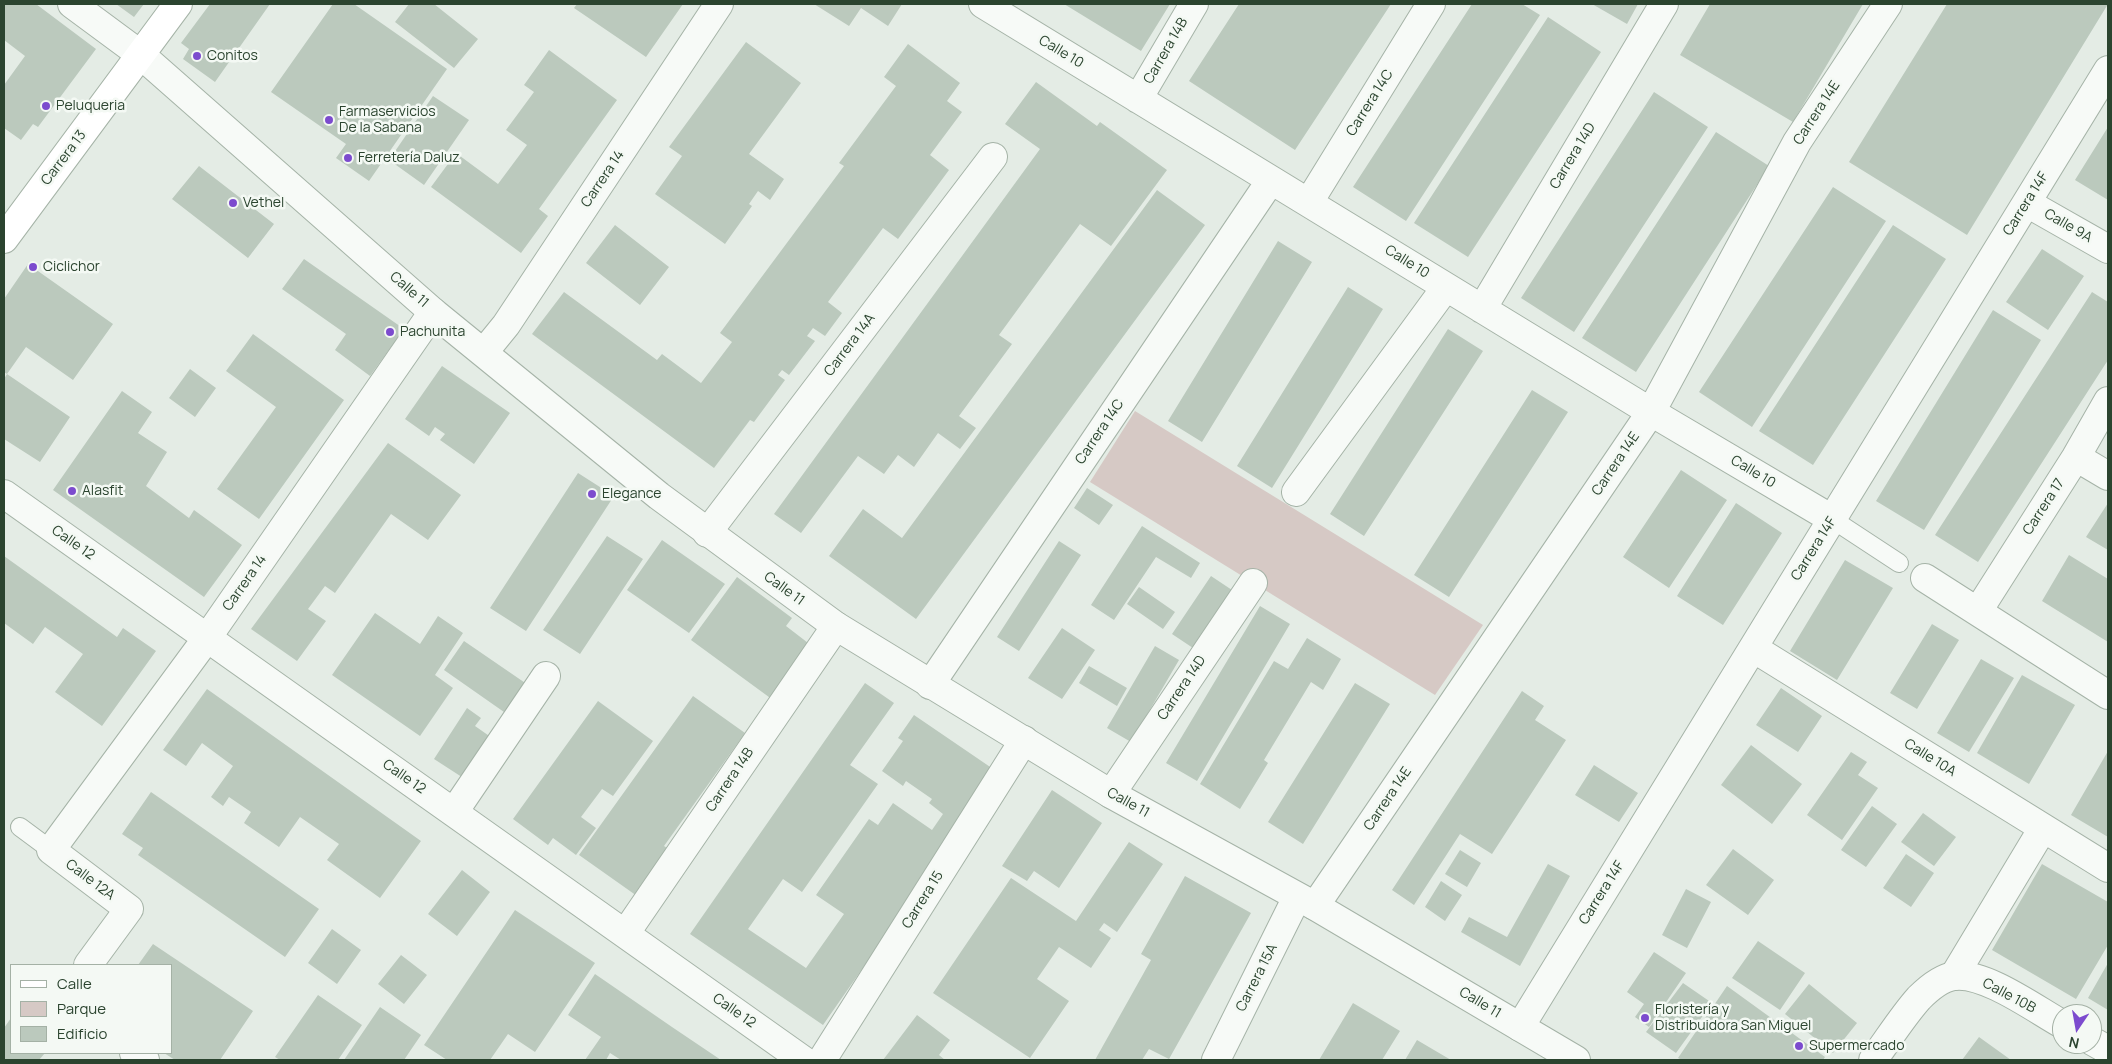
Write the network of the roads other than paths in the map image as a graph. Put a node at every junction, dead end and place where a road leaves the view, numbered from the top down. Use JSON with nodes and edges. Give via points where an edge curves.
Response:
{"nodes":[{"id":1,"x":72,"y":4,"type":"edge"},
{"id":2,"x":178,"y":4,"type":"edge"},
{"id":3,"x":719,"y":4,"type":"edge"},
{"id":4,"x":982,"y":4,"type":"edge"},
{"id":5,"x":1194,"y":4,"type":"edge"},
{"id":6,"x":1431,"y":4,"type":"edge"},
{"id":7,"x":1664,"y":4,"type":"edge"},
{"id":8,"x":1888,"y":4,"type":"edge"},
{"id":9,"x":141,"y":54,"type":"junction"},
{"id":10,"x":2108,"y":70,"type":"edge"},
{"id":11,"x":1138,"y":99,"type":"junction"},
{"id":12,"x":993,"y":157,"type":"dead end"},
{"id":13,"x":1271,"y":180,"type":"junction"},
{"id":14,"x":1309,"y":202,"type":"junction"},
{"id":15,"x":2027,"y":202,"type":"junction"},
{"id":16,"x":4,"y":239,"type":"edge"},
{"id":17,"x":2108,"y":249,"type":"edge"},
{"id":18,"x":1446,"y":287,"type":"junction"},
{"id":19,"x":1482,"y":308,"type":"junction"},
{"id":20,"x":433,"y":312,"type":"junction"},
{"id":21,"x":484,"y":352,"type":"junction"},
{"id":22,"x":2108,"y":401,"type":"edge"},
{"id":23,"x":1651,"y":412,"type":"junction"},
{"id":24,"x":2076,"y":457,"type":"junction"},
{"id":25,"x":2108,"y":476,"type":"edge"},
{"id":26,"x":1296,"y":492,"type":"dead end"},
{"id":27,"x":4,"y":494,"type":"edge"},
{"id":28,"x":1832,"y":519,"type":"junction"},
{"id":29,"x":707,"y":533,"type":"junction"},
{"id":30,"x":1899,"y":563,"type":"dead end"},
{"id":31,"x":1925,"y":578,"type":"dead end"},
{"id":32,"x":1253,"y":583,"type":"dead end"},
{"id":33,"x":1978,"y":611,"type":"junction"},
{"id":34,"x":836,"y":626,"type":"junction"},
{"id":35,"x":207,"y":638,"type":"junction"},
{"id":36,"x":1753,"y":648,"type":"junction"},
{"id":37,"x":546,"y":676,"type":"dead end"},
{"id":38,"x":930,"y":684,"type":"junction"},
{"id":39,"x":2108,"y":695,"type":"edge"},
{"id":40,"x":1024,"y":740,"type":"junction"},
{"id":41,"x":1111,"y":794,"type":"junction"},
{"id":42,"x":454,"y":812,"type":"junction"},
{"id":43,"x":20,"y":827,"type":"dead end"},
{"id":44,"x":2043,"y":828,"type":"junction"},
{"id":45,"x":51,"y":850,"type":"junction"},
{"id":46,"x":2108,"y":868,"type":"edge"},
{"id":47,"x":1306,"y":902,"type":"junction"},
{"id":48,"x":625,"y":934,"type":"junction"},
{"id":49,"x":89,"y":964,"type":"edge"},
{"id":50,"x":1954,"y":976,"type":"junction"},
{"id":51,"x":2052,"y":1018,"type":"edge"},
{"id":52,"x":1520,"y":1027,"type":"junction"},
{"id":53,"x":804,"y":1060,"type":"edge"},
{"id":54,"x":822,"y":1060,"type":"edge"},
{"id":55,"x":1216,"y":1060,"type":"edge"},
{"id":56,"x":1576,"y":1060,"type":"edge"},
{"id":57,"x":1873,"y":1060,"type":"edge"}],
"edges":[{"from":1,"to":9,"type":"street","name":"Calle 11"},
{"from":2,"to":9,"type":"main road","name":"Carrera 13"},
{"from":3,"to":21,"type":"street","name":"Carrera 14","via":[[506,325]]},
{"from":4,"to":11,"type":"street","name":"Calle 10"},
{"from":5,"to":11,"type":"street","name":"Carrera 14B"},
{"from":6,"to":14,"type":"street","name":"Carrera 14C"},
{"from":7,"to":19,"type":"street","name":"Carrera 14D"},
{"from":8,"to":23,"type":"street","name":"Carrera 14E","via":[[1797,142]]},
{"from":9,"to":16,"type":"main road","name":"Carrera 13"},
{"from":9,"to":20,"type":"street","name":"Calle 11"},
{"from":10,"to":15,"type":"street","name":"Carrera 14F"},
{"from":11,"to":13,"type":"street","name":"Calle 10"},
{"from":12,"to":29,"type":"street","name":"Carrera 14A"},
{"from":13,"to":14,"type":"street","name":"Calle 10"},
{"from":13,"to":38,"type":"street","name":"Carrera 14C"},
{"from":14,"to":18,"type":"street","name":"Calle 10"},
{"from":15,"to":17,"type":"street","name":"Calle 9A"},
{"from":15,"to":28,"type":"street","name":"Carrera 14F"},
{"from":18,"to":19,"type":"street","name":"Calle 10"},
{"from":18,"to":26,"type":"street"},
{"from":19,"to":23,"type":"street","name":"Calle 10"},
{"from":20,"to":21,"type":"street","name":"Calle 11"},
{"from":20,"to":35,"type":"street","name":"Carrera 14"},
{"from":21,"to":29,"type":"street","name":"Calle 11"},
{"from":22,"to":24,"type":"street","name":"Carrera 17"},
{"from":23,"to":28,"type":"street","name":"Calle 10"},
{"from":23,"to":47,"type":"street","name":"Carrera 14E"},
{"from":24,"to":25,"type":"street"},
{"from":24,"to":33,"type":"street","name":"Carrera 17"},
{"from":27,"to":35,"type":"street","name":"Calle 12"},
{"from":28,"to":30,"type":"lane"},
{"from":28,"to":36,"type":"street","name":"Carrera 14F"},
{"from":29,"to":34,"type":"street","name":"Calle 11"},
{"from":31,"to":33,"type":"street"},
{"from":32,"to":41,"type":"street","name":"Carrera 14D"},
{"from":33,"to":39,"type":"street"},
{"from":34,"to":38,"type":"street","name":"Calle 11"},
{"from":34,"to":48,"type":"street","name":"Carrera 14B"},
{"from":35,"to":42,"type":"street","name":"Calle 12"},
{"from":35,"to":45,"type":"street","name":"Carrera 14"},
{"from":36,"to":44,"type":"street","name":"Calle 10A"},
{"from":36,"to":52,"type":"street","name":"Carrera 14F"},
{"from":37,"to":42,"type":"street"},
{"from":38,"to":40,"type":"street","name":"Calle 11"},
{"from":40,"to":41,"type":"street","name":"Calle 11"},
{"from":40,"to":54,"type":"street","name":"Carrera 15"},
{"from":41,"to":47,"type":"street","name":"Calle 11"},
{"from":42,"to":48,"type":"street","name":"Calle 12"},
{"from":43,"to":45,"type":"lane"},
{"from":44,"to":46,"type":"street","name":"Calle 10A"},
{"from":44,"to":50,"type":"street"},
{"from":45,"to":49,"type":"street","name":"Calle 12A","via":[[129,910]]},
{"from":47,"to":52,"type":"street","name":"Calle 11"},
{"from":47,"to":55,"type":"street","name":"Carrera 15A"},
{"from":48,"to":53,"type":"street","name":"Calle 12"},
{"from":50,"to":51,"type":"street","name":"Calle 10B","via":[[1987,982]]},
{"from":50,"to":57,"type":"street","via":[[1936,983],[1919,998]]},
{"from":52,"to":56,"type":"street","name":"Calle 11"}]}
